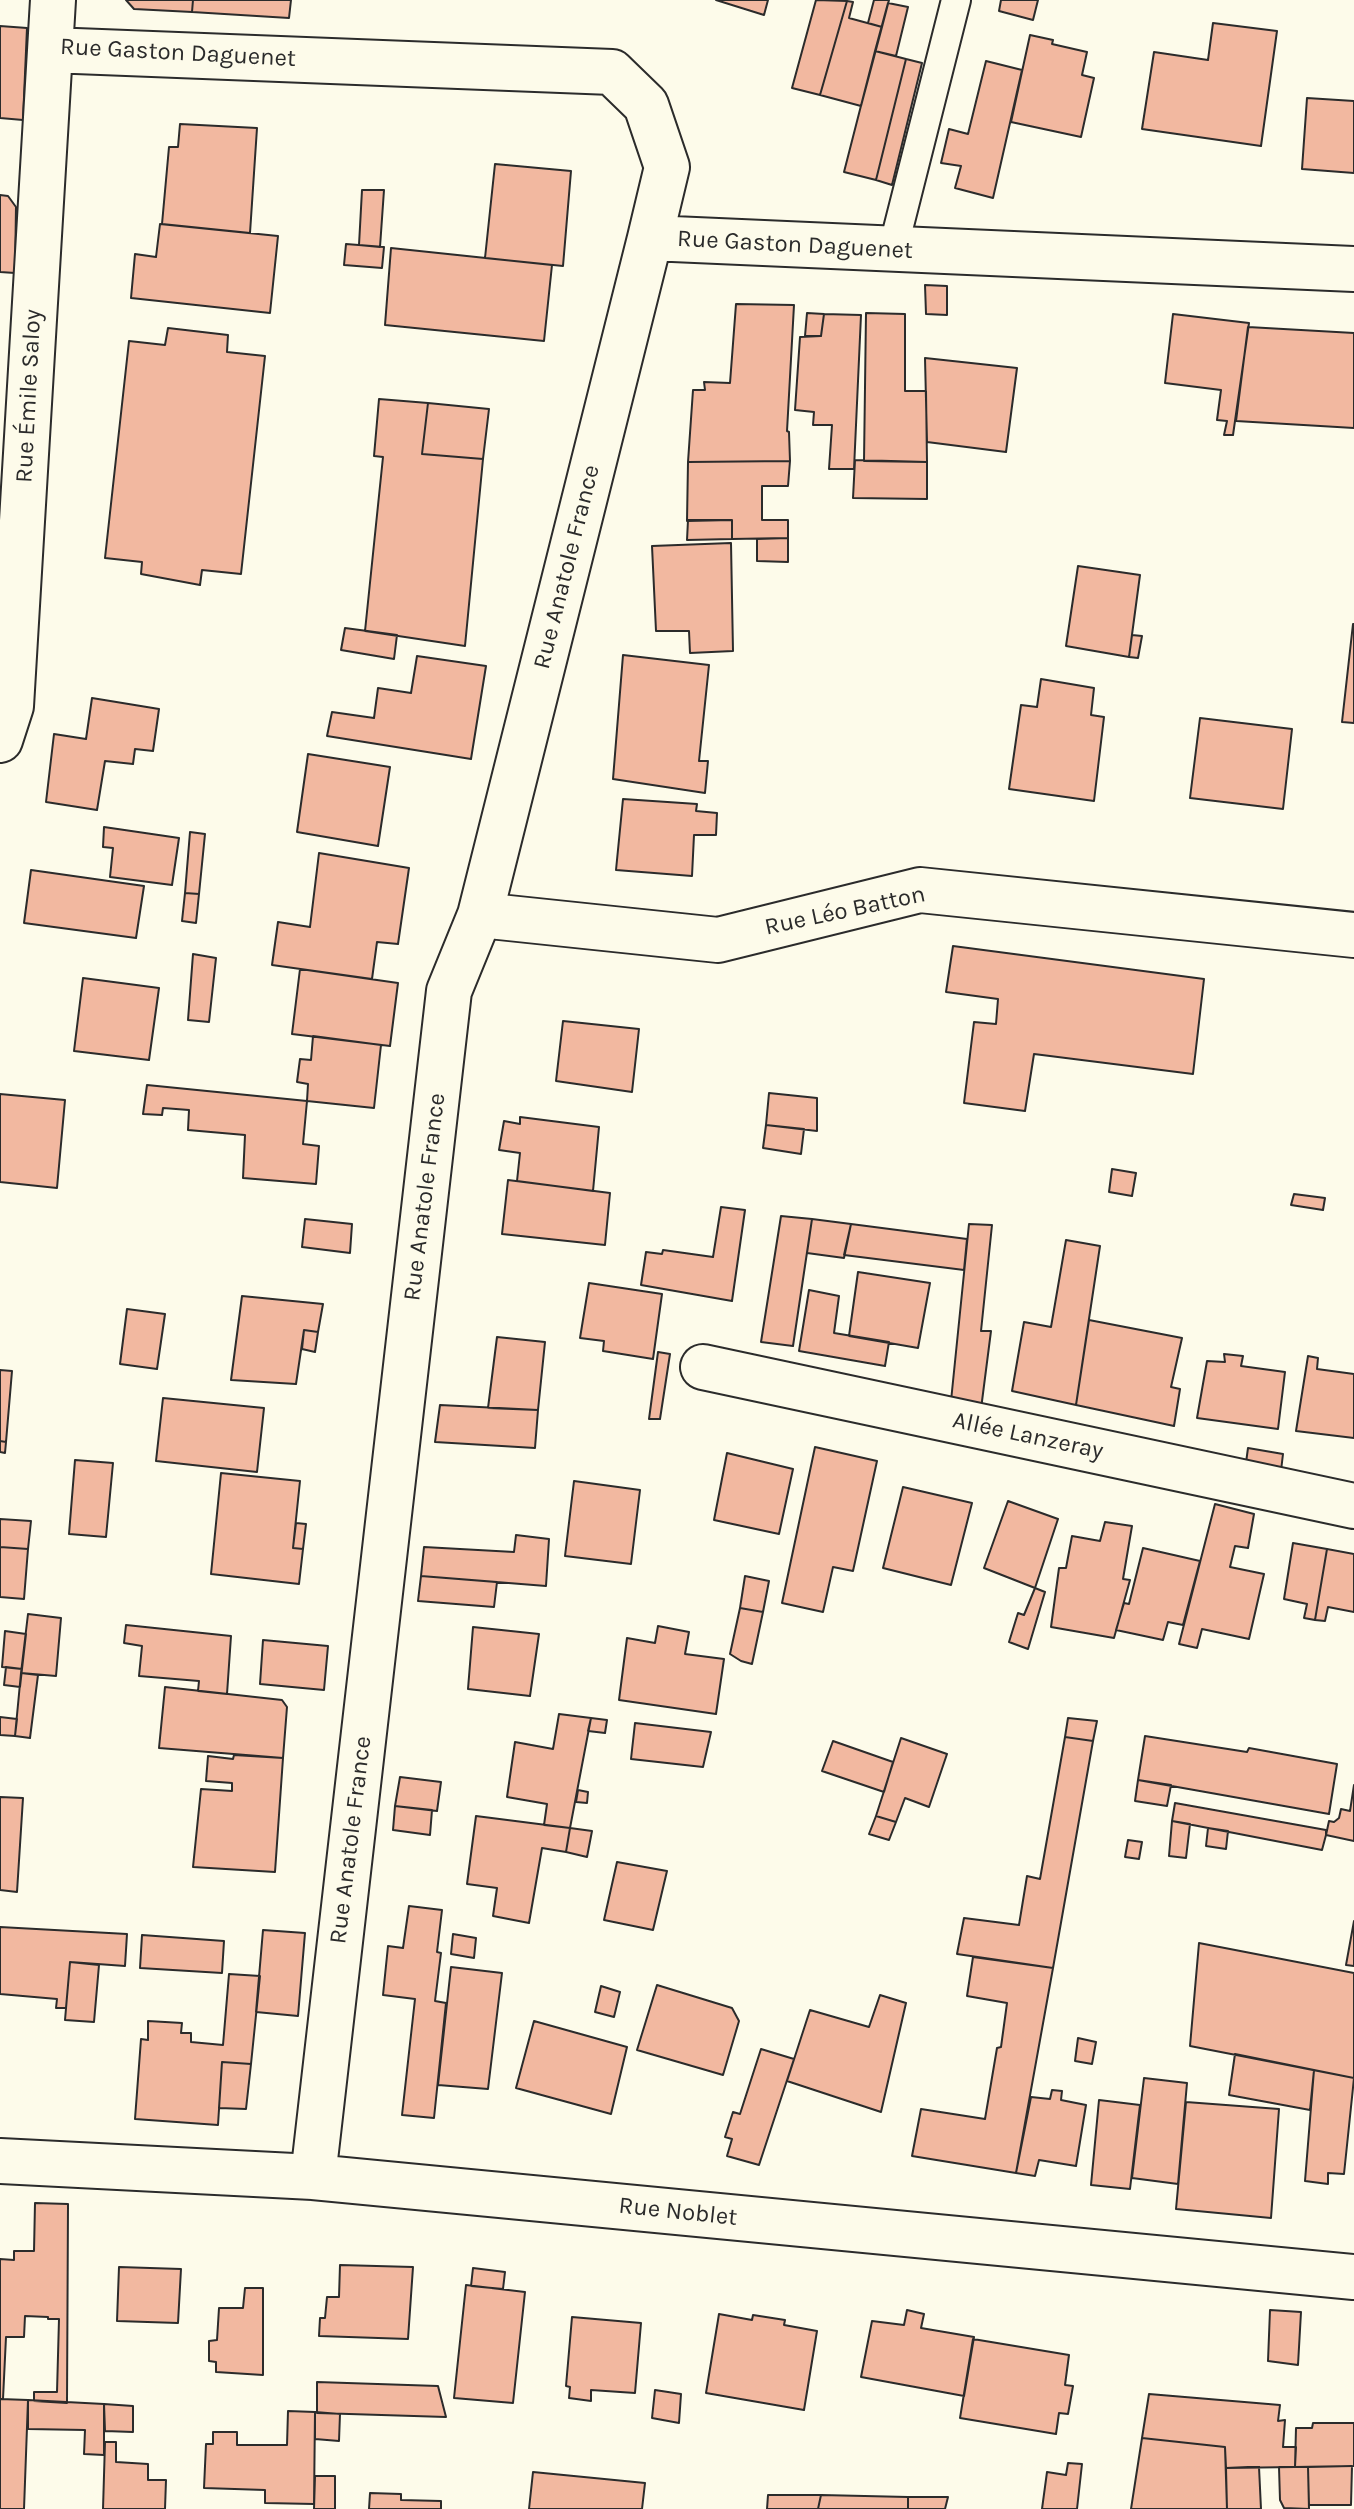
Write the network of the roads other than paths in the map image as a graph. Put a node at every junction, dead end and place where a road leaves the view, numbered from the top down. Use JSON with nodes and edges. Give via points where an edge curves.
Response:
{"nodes":[{"id":1,"x":53,"y":0,"type":"edge"},
{"id":2,"x":956,"y":0,"type":"edge"},
{"id":3,"x":50,"y":50,"type":"junction"},
{"id":4,"x":650,"y":238,"type":"junction"},
{"id":5,"x":893,"y":249,"type":"junction"},
{"id":6,"x":1354,"y":269,"type":"edge"},
{"id":7,"x":0,"y":740,"type":"edge"},
{"id":8,"x":480,"y":915,"type":"junction"},
{"id":9,"x":1354,"y":935,"type":"edge"},
{"id":10,"x":703,"y":1367,"type":"dead end"},
{"id":11,"x":1354,"y":1506,"type":"edge"},
{"id":12,"x":0,"y":2161,"type":"edge"},
{"id":13,"x":313,"y":2177,"type":"junction"},
{"id":14,"x":1354,"y":2277,"type":"edge"}],
"edges":[{"from":1,"to":3,"type":"street","name":"Rue Gaston Daguenet"},
{"from":2,"to":5,"type":"lane"},
{"from":3,"to":4,"type":"street","name":"Rue Gaston Daguenet","via":[[612,72],[646,105],[667,167]]},
{"from":3,"to":7,"type":"street","name":"Rue Émile Saloy","via":[[11,706]]},
{"from":4,"to":5,"type":"street","name":"Rue Gaston Daguenet"},
{"from":4,"to":8,"type":"street","name":"Rue Anatole France"},
{"from":5,"to":6,"type":"street","name":"Rue Gaston Daguenet"},
{"from":8,"to":9,"type":"street","name":"Rue Léo Batton","via":[[718,940],[920,890]]},
{"from":8,"to":13,"type":"street","name":"Rue Anatole France","via":[[449,991]]},
{"from":10,"to":11,"type":"street","name":"Allée Lanzeray"},
{"from":12,"to":13,"type":"street","name":"Rue Noblet"},
{"from":13,"to":14,"type":"street","name":"Rue Noblet"}]}
